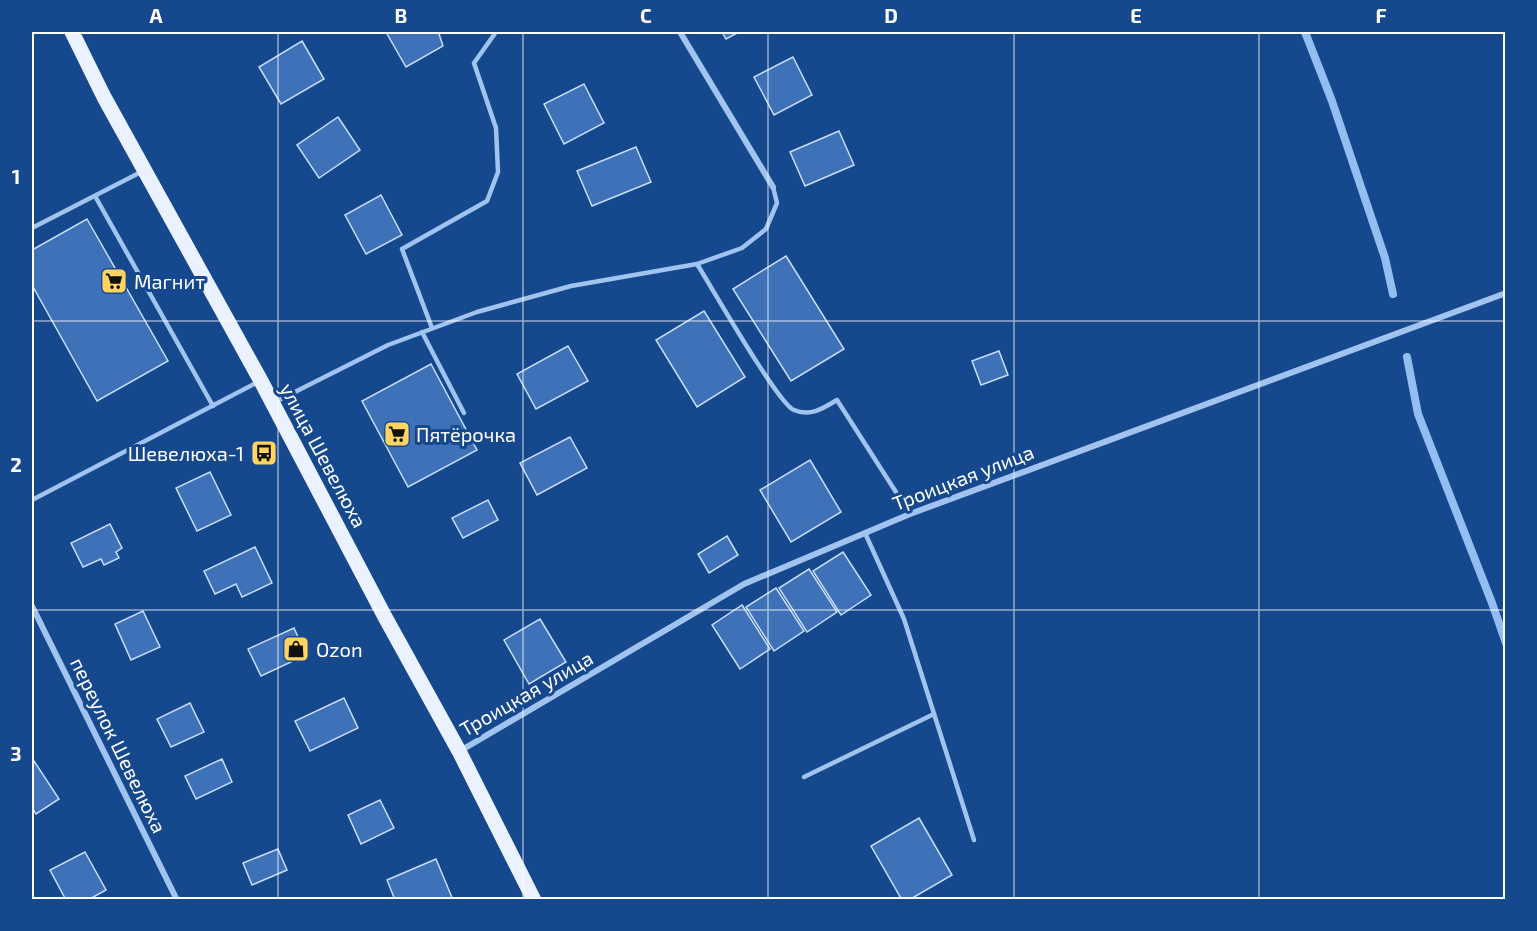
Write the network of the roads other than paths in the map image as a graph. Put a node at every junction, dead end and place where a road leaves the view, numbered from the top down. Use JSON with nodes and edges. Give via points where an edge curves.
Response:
{"nodes":[{"id":1,"x":72,"y":32,"type":"edge"},
{"id":2,"x":496,"y":32,"type":"edge"},
{"id":3,"x":680,"y":32,"type":"edge"},
{"id":4,"x":144,"y":170,"type":"junction"},
{"id":5,"x":773,"y":187,"type":"joint"},
{"id":6,"x":95,"y":196,"type":"junction"},
{"id":7,"x":32,"y":228,"type":"edge"},
{"id":8,"x":697,"y":264,"type":"junction"},
{"id":9,"x":1506,"y":293,"type":"edge"},
{"id":10,"x":432,"y":328,"type":"junction"},
{"id":11,"x":422,"y":332,"type":"junction"},
{"id":12,"x":261,"y":381,"type":"junction"},
{"id":13,"x":272,"y":403,"type":"junction"},
{"id":14,"x":213,"y":406,"type":"junction"},
{"id":15,"x":464,"y":412,"type":"dead end"},
{"id":16,"x":32,"y":500,"type":"edge"},
{"id":17,"x":910,"y":514,"type":"junction"},
{"id":18,"x":865,"y":533,"type":"junction"},
{"id":19,"x":32,"y":606,"type":"edge"},
{"id":20,"x":934,"y":714,"type":"junction"},
{"id":21,"x":459,"y":751,"type":"junction"},
{"id":22,"x":804,"y":777,"type":"dead end"},
{"id":23,"x":974,"y":840,"type":"dead end"},
{"id":24,"x":177,"y":900,"type":"edge"},
{"id":25,"x":534,"y":900,"type":"edge"}],
"edges":[{"from":1,"to":4,"type":"main road","name":"улица Шевелюха"},
{"from":2,"to":10,"type":"lane","via":[[474,63],[496,128],[498,171],[487,201],[402,249]]},
{"from":3,"to":5,"type":"street"},
{"from":4,"to":6,"type":"lane"},
{"from":4,"to":12,"type":"main road","name":"улица Шевелюха"},
{"from":5,"to":8,"type":"lane","via":[[777,203],[766,229],[742,248]]},
{"from":6,"to":7,"type":"lane"},
{"from":6,"to":14,"type":"lane"},
{"from":8,"to":10,"type":"lane","via":[[571,286]]},
{"from":8,"to":17,"type":"lane","via":[[774,388],[792,410],[822,410],[837,400]]},
{"from":9,"to":17,"type":"street","name":"Троицкая улица"},
{"from":10,"to":11,"type":"lane"},
{"from":11,"to":13,"type":"lane"},
{"from":11,"to":15,"type":"lane"},
{"from":12,"to":13,"type":"main road","name":"улица Шевелюха"},
{"from":12,"to":14,"type":"lane"},
{"from":13,"to":21,"type":"main road","name":"улица Шевелюха"},
{"from":14,"to":16,"type":"lane"},
{"from":17,"to":18,"type":"street","name":"Троицкая улица"},
{"from":18,"to":20,"type":"lane","via":[[904,619]]},
{"from":18,"to":21,"type":"street","name":"Троицкая улица","via":[[744,584]]},
{"from":19,"to":24,"type":"street","name":"переулок Шевелюха"},
{"from":20,"to":22,"type":"lane"},
{"from":20,"to":23,"type":"lane"},
{"from":21,"to":25,"type":"main road","name":"улица Шевелюха"}]}
